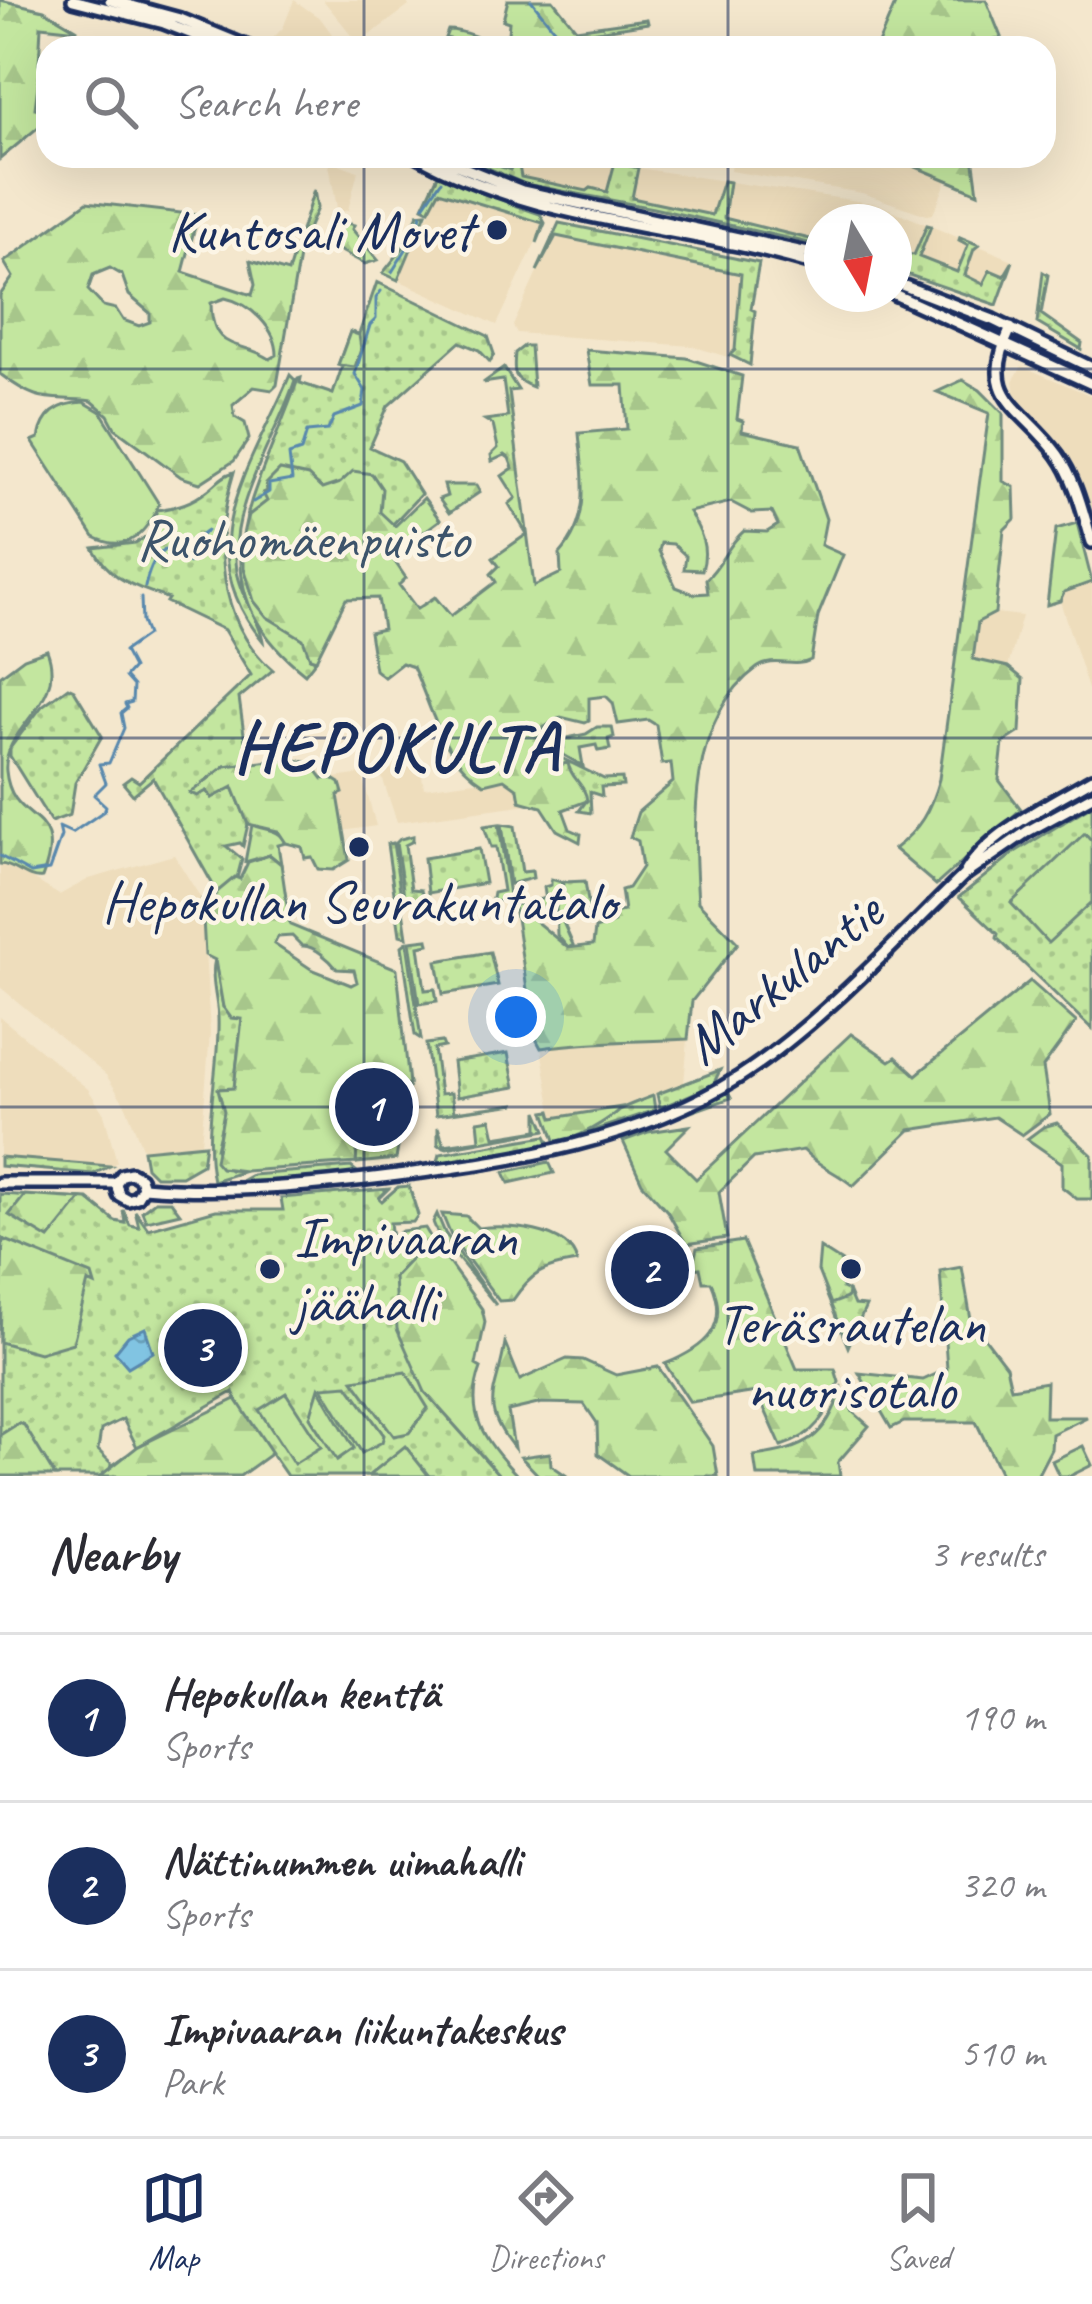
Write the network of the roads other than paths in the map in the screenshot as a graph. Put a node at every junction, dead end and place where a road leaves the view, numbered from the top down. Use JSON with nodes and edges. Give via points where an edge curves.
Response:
{"nodes":[{"id":1,"x":73,"y":0,"type":"edge"},
{"id":2,"x":110,"y":0,"type":"edge"},
{"id":3,"x":198,"y":36,"type":"edge"},
{"id":4,"x":224,"y":36,"type":"edge"},
{"id":5,"x":442,"y":168,"type":"edge"},
{"id":6,"x":462,"y":168,"type":"edge"},
{"id":7,"x":804,"y":252,"type":"edge"},
{"id":8,"x":804,"y":263,"type":"edge"},
{"id":9,"x":912,"y":289,"type":"edge"},
{"id":10,"x":912,"y":302,"type":"edge"},
{"id":11,"x":1011,"y":328,"type":"junction"},
{"id":12,"x":1004,"y":344,"type":"junction"},
{"id":13,"x":1092,"y":368,"type":"edge"},
{"id":14,"x":1092,"y":384,"type":"edge"},
{"id":15,"x":1092,"y":542,"type":"edge"},
{"id":16,"x":1092,"y":779,"type":"edge"},
{"id":17,"x":1092,"y":796,"type":"edge"},
{"id":18,"x":964,"y":875,"type":"junction"},
{"id":19,"x":0,"y":1183,"type":"edge"},
{"id":20,"x":116,"y":1183,"type":"junction"},
{"id":21,"x":142,"y":1187,"type":"junction"}],
"edges":[{"from":1,"to":3,"type":"main road"},
{"from":2,"to":4,"type":"main road"},
{"from":5,"to":8,"type":"main road","via":[[551,210]]},
{"from":6,"to":7,"type":"main road","via":[[510,188]]},
{"from":9,"to":11,"type":"main road"},
{"from":10,"to":12,"type":"main road"},
{"from":11,"to":12,"type":"main road"},
{"from":11,"to":13,"type":"main road"},
{"from":12,"to":14,"type":"main road"},
{"from":12,"to":15,"type":"main road","via":[[999,386],[1064,464]]},
{"from":16,"to":18,"type":"main road","name":"Markulantie","via":[[1013,827]]},
{"from":17,"to":18,"type":"main road","name":"Markulantie"},
{"from":18,"to":21,"type":"main road","name":"Markulantie","via":[[760,1062],[653,1120],[464,1167],[268,1189]]},
{"from":19,"to":20,"type":"main road"},
{"from":20,"to":21,"type":"main road","via":[[130,1173]]},
{"from":20,"to":21,"type":"main road","via":[[128,1200]]}]}
